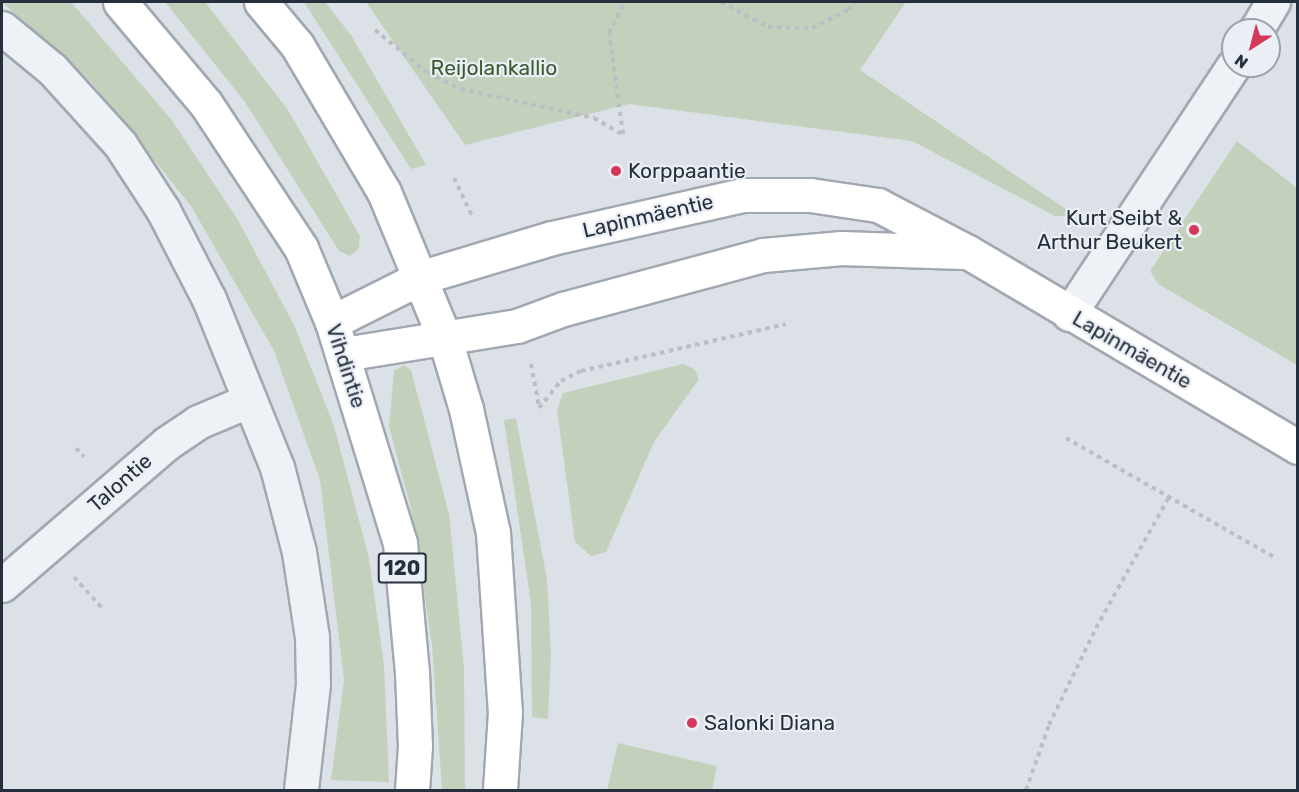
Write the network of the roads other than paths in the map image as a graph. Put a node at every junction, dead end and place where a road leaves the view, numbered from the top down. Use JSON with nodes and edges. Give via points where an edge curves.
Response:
{"nodes":[{"id":1,"x":120,"y":2,"type":"edge"},
{"id":2,"x":261,"y":2,"type":"edge"},
{"id":3,"x":1273,"y":2,"type":"edge"},
{"id":4,"x":1263,"y":18,"type":"edge"},
{"id":5,"x":2,"y":28,"type":"edge"},
{"id":6,"x":1225,"y":78,"type":"edge"},
{"id":7,"x":968,"y":252,"type":"junction"},
{"id":8,"x":423,"y":278,"type":"junction"},
{"id":9,"x":1069,"y":314,"type":"junction"},
{"id":10,"x":332,"y":322,"type":"junction"},
{"id":11,"x":445,"y":339,"type":"junction"},
{"id":12,"x":344,"y":354,"type":"junction"},
{"id":13,"x":250,"y":400,"type":"junction"},
{"id":14,"x":1298,"y":447,"type":"edge"},
{"id":15,"x":2,"y":585,"type":"edge"},
{"id":16,"x":301,"y":790,"type":"edge"},
{"id":17,"x":412,"y":790,"type":"edge"},
{"id":18,"x":500,"y":790,"type":"edge"}],
"edges":[{"from":1,"to":10,"type":"main road","name":"Vihdintie","number":"120","via":[[206,104],[301,248]]},
{"from":2,"to":8,"type":"main road","via":[[297,45],[384,192]]},
{"from":3,"to":4,"type":"street"},
{"from":5,"to":13,"type":"street","via":[[52,69],[120,144],[163,210],[209,299]]},
{"from":6,"to":9,"type":"street"},
{"from":7,"to":8,"type":"main road","name":"Lapinmäentie","via":[[878,205],[810,195],[742,195],[552,238]]},
{"from":7,"to":9,"type":"main road","name":"Lapinmäentie"},
{"from":7,"to":11,"type":"main road","via":[[842,249],[763,255],[563,309],[517,326]]},
{"from":8,"to":10,"type":"main road","name":"Lapinmäentie"},
{"from":8,"to":11,"type":"main road"},
{"from":9,"to":14,"type":"main road","name":"Lapinmäentie"},
{"from":10,"to":12,"type":"main road","name":"Vihdintie","number":"120"},
{"from":11,"to":12,"type":"main road"},
{"from":11,"to":18,"type":"main road","via":[[466,408],[493,533],[505,712]]},
{"from":12,"to":17,"type":"main road","name":"Vihdintie","number":"120","via":[[400,543],[412,672]]},
{"from":13,"to":15,"type":"street","name":"Talontie","via":[[198,422],[167,443]]},
{"from":13,"to":16,"type":"street","via":[[277,467],[307,597],[313,684]]}]}
